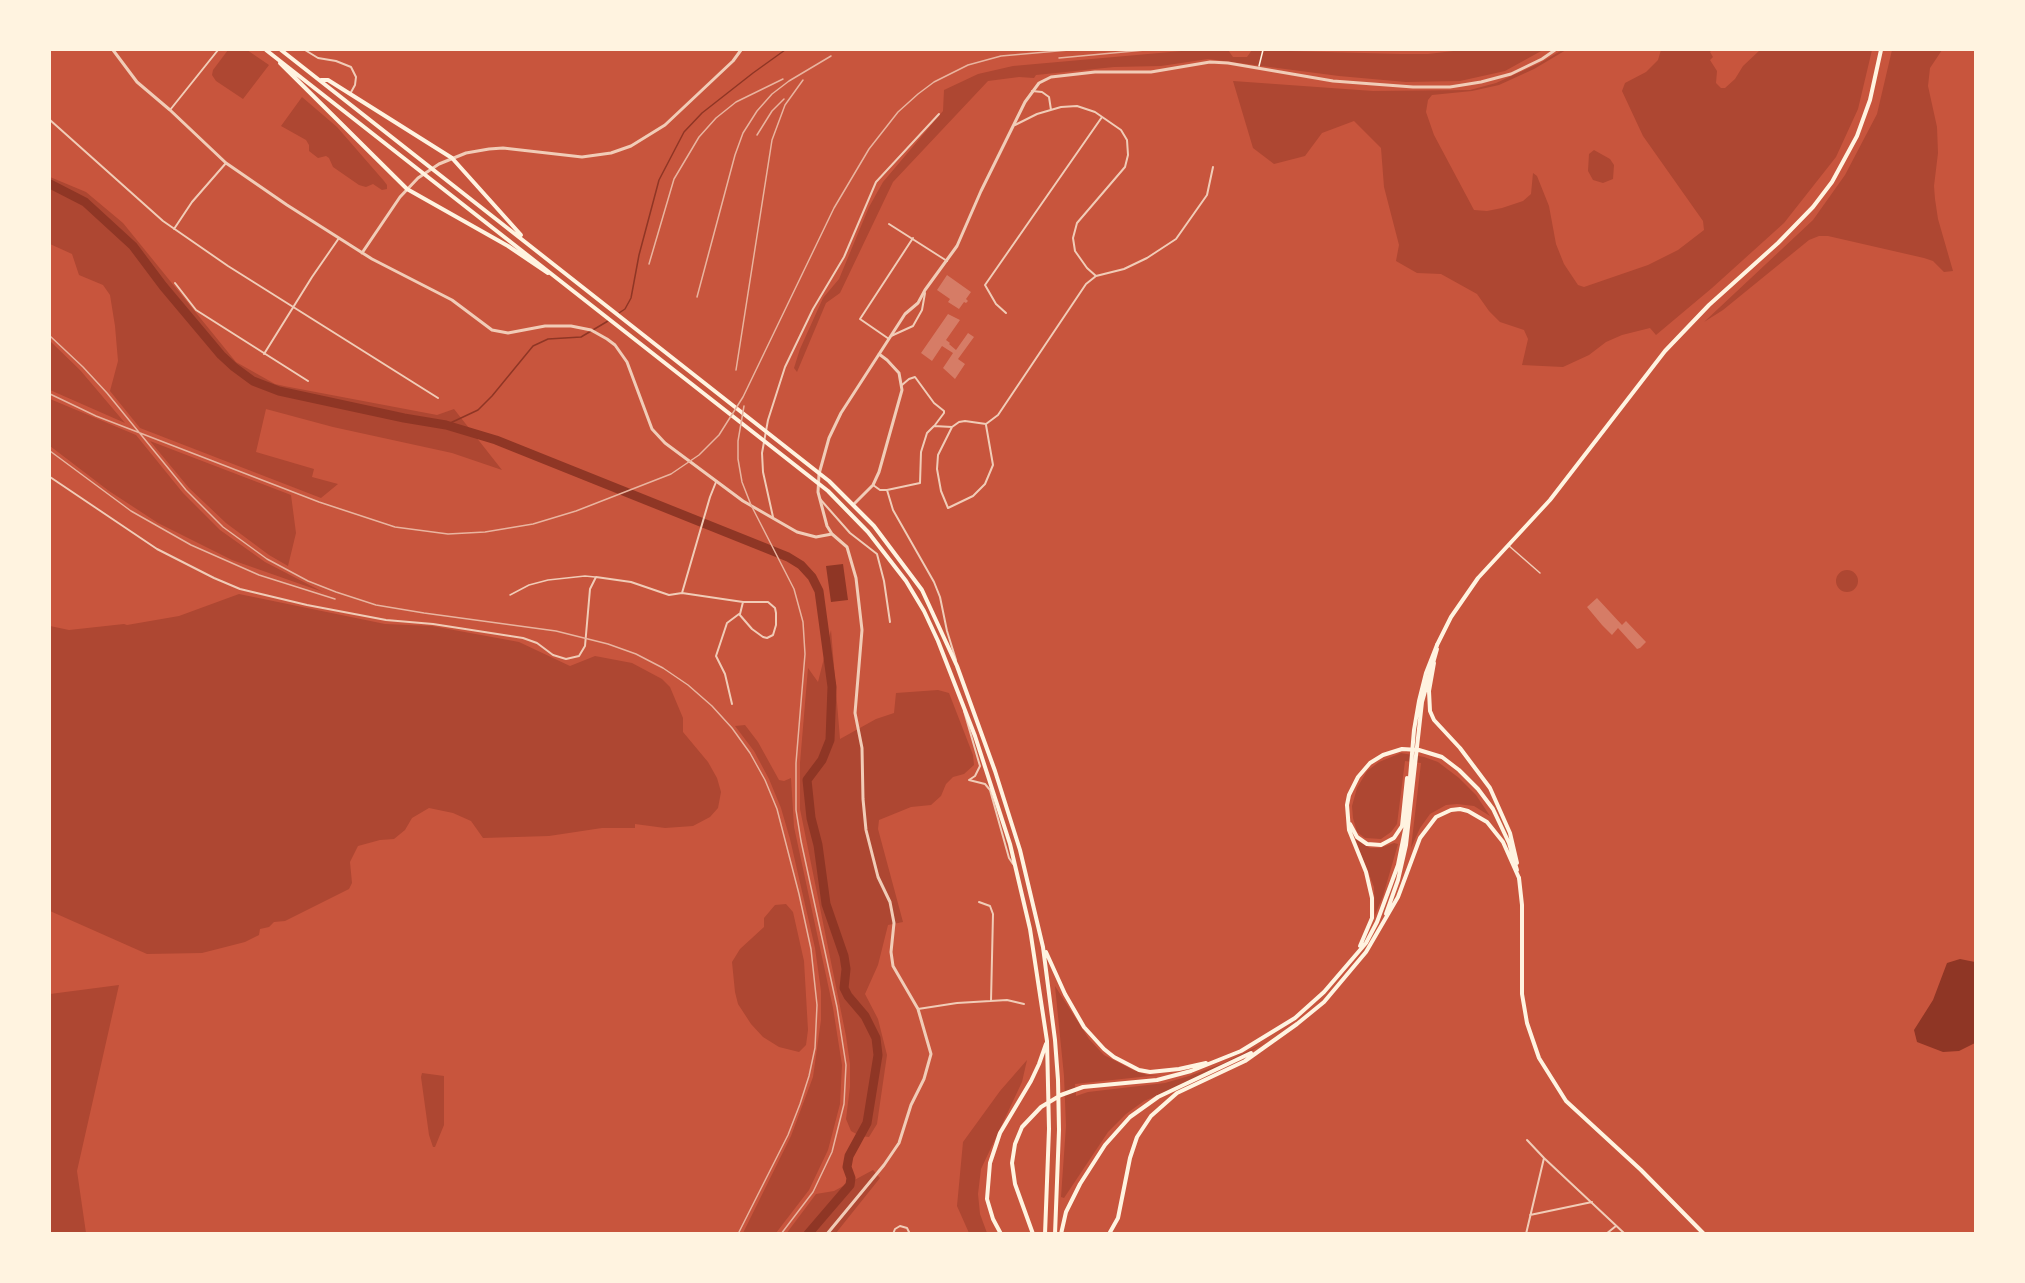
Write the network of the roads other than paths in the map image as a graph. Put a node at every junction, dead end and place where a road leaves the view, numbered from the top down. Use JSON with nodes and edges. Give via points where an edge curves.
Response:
{"nodes":[{"id":1,"x":113,"y":50,"type":"edge"},
{"id":2,"x":218,"y":50,"type":"edge"},
{"id":3,"x":266,"y":50,"type":"edge"},
{"id":4,"x":281,"y":50,"type":"edge"},
{"id":5,"x":305,"y":50,"type":"edge"},
{"id":6,"x":741,"y":50,"type":"edge"},
{"id":7,"x":1555,"y":50,"type":"edge"},
{"id":8,"x":1881,"y":50,"type":"edge"},
{"id":9,"x":271,"y":53,"type":"junction"},
{"id":10,"x":320,"y":80,"type":"junction"},
{"id":11,"x":1032,"y":91,"type":"junction"},
{"id":12,"x":350,"y":94,"type":"junction"},
{"id":13,"x":170,"y":110,"type":"junction"},
{"id":14,"x":1051,"y":110,"type":"junction"},
{"id":15,"x":939,"y":114,"type":"dead end"},
{"id":16,"x":1102,"y":117,"type":"junction"},
{"id":17,"x":50,"y":120,"type":"edge"},
{"id":18,"x":1014,"y":125,"type":"junction"},
{"id":19,"x":452,"y":158,"type":"junction"},
{"id":20,"x":226,"y":163,"type":"junction"},
{"id":21,"x":1213,"y":167,"type":"dead end"},
{"id":22,"x":407,"y":189,"type":"junction"},
{"id":23,"x":889,"y":224,"type":"dead end"},
{"id":24,"x":174,"y":229,"type":"junction"},
{"id":25,"x":339,"y":238,"type":"junction"},
{"id":26,"x":913,"y":238,"type":"junction"},
{"id":27,"x":524,"y":240,"type":"junction"},
{"id":28,"x":362,"y":253,"type":"junction"},
{"id":29,"x":947,"y":261,"type":"junction"},
{"id":30,"x":1096,"y":276,"type":"junction"},
{"id":31,"x":557,"y":278,"type":"junction"},
{"id":32,"x":175,"y":283,"type":"dead end"},
{"id":33,"x":923,"y":298,"type":"junction"},
{"id":34,"x":293,"y":306,"type":"junction"},
{"id":35,"x":1006,"y":313,"type":"dead end"},
{"id":36,"x":890,"y":338,"type":"junction"},
{"id":37,"x":264,"y":354,"type":"junction"},
{"id":38,"x":879,"y":354,"type":"junction"},
{"id":39,"x":308,"y":381,"type":"dead end"},
{"id":40,"x":902,"y":385,"type":"junction"},
{"id":41,"x":438,"y":399,"type":"dead end"},
{"id":42,"x":986,"y":424,"type":"junction"},
{"id":43,"x":934,"y":426,"type":"junction"},
{"id":44,"x":952,"y":427,"type":"junction"},
{"id":45,"x":50,"y":477,"type":"edge"},
{"id":46,"x":716,"y":482,"type":"junction"},
{"id":47,"x":873,"y":486,"type":"junction"},
{"id":48,"x":887,"y":490,"type":"junction"},
{"id":49,"x":820,"y":499,"type":"junction"},
{"id":50,"x":854,"y":504,"type":"junction"},
{"id":51,"x":773,"y":517,"type":"junction"},
{"id":52,"x":832,"y":534,"type":"junction"},
{"id":53,"x":1508,"y":545,"type":"junction"},
{"id":54,"x":1540,"y":573,"type":"dead end"},
{"id":55,"x":596,"y":577,"type":"junction"},
{"id":56,"x":682,"y":593,"type":"junction"},
{"id":57,"x":510,"y":595,"type":"dead end"},
{"id":58,"x":743,"y":602,"type":"junction"},
{"id":59,"x":739,"y":614,"type":"junction"},
{"id":60,"x":890,"y":622,"type":"dead end"},
{"id":61,"x":1437,"y":645,"type":"junction"},
{"id":62,"x":1436,"y":653,"type":"junction"},
{"id":63,"x":957,"y":666,"type":"junction"},
{"id":64,"x":963,"y":703,"type":"junction"},
{"id":65,"x":732,"y":704,"type":"dead end"},
{"id":66,"x":1416,"y":730,"type":"junction"},
{"id":67,"x":1412,"y":768,"type":"junction"},
{"id":68,"x":1348,"y":821,"type":"junction"},
{"id":69,"x":1016,"y":869,"type":"junction"},
{"id":70,"x":1519,"y":878,"type":"junction"},
{"id":71,"x":979,"y":902,"type":"dead end"},
{"id":72,"x":1383,"y":922,"type":"junction"},
{"id":73,"x":1043,"y":947,"type":"junction"},
{"id":74,"x":1352,"y":959,"type":"junction"},
{"id":75,"x":991,"y":1001,"type":"junction"},
{"id":76,"x":1024,"y":1004,"type":"dead end"},
{"id":77,"x":918,"y":1009,"type":"junction"},
{"id":78,"x":1279,"y":1038,"type":"junction"},
{"id":79,"x":1047,"y":1041,"type":"junction"},
{"id":80,"x":1241,"y":1051,"type":"junction"},
{"id":81,"x":1527,"y":1140,"type":"dead end"},
{"id":82,"x":1544,"y":1158,"type":"junction"},
{"id":83,"x":1592,"y":1202,"type":"junction"},
{"id":84,"x":1530,"y":1215,"type":"junction"},
{"id":85,"x":1616,"y":1226,"type":"junction"},
{"id":86,"x":827,"y":1233,"type":"edge"},
{"id":87,"x":893,"y":1233,"type":"edge"},
{"id":88,"x":910,"y":1233,"type":"edge"},
{"id":89,"x":1001,"y":1233,"type":"edge"},
{"id":90,"x":1034,"y":1233,"type":"edge"},
{"id":91,"x":1045,"y":1233,"type":"edge"},
{"id":92,"x":1055,"y":1233,"type":"edge"},
{"id":93,"x":1060,"y":1233,"type":"edge"},
{"id":94,"x":1109,"y":1233,"type":"edge"},
{"id":95,"x":1526,"y":1233,"type":"edge"},
{"id":96,"x":1606,"y":1233,"type":"edge"},
{"id":97,"x":1625,"y":1233,"type":"edge"},
{"id":98,"x":1704,"y":1233,"type":"edge"}],
"edges":[{"from":1,"to":13,"type":"street","via":[[137,82]]},
{"from":2,"to":13,"type":"street"},
{"from":3,"to":9,"type":"main road"},
{"from":4,"to":10,"type":"main road"},
{"from":5,"to":12,"type":"street","via":[[351,67],[356,85]]},
{"from":6,"to":19,"type":"street","via":[[665,125],[631,147],[582,157],[503,148],[477,150]]},
{"from":7,"to":11,"type":"street","via":[[1510,74],[1449,87],[1333,81],[1210,62],[1151,72],[1051,77]]},
{"from":8,"to":53,"type":"main road","via":[[1857,136],[1832,182],[1778,243],[1665,351],[1572,473]]},
{"from":9,"to":22,"type":"main road"},
{"from":9,"to":31,"type":"main road"},
{"from":10,"to":12,"type":"main road"},
{"from":10,"to":27,"type":"main road"},
{"from":11,"to":14,"type":"street","via":[[1049,97]]},
{"from":11,"to":18,"type":"street"},
{"from":12,"to":19,"type":"main road"},
{"from":13,"to":20,"type":"street"},
{"from":14,"to":16,"type":"street","via":[[1077,106]]},
{"from":14,"to":18,"type":"street"},
{"from":15,"to":51,"type":"street","via":[[876,182],[844,256],[785,367],[762,453]]},
{"from":16,"to":30,"type":"street","via":[[1121,130],[1128,155],[1125,167],[1075,230],[1075,251]]},
{"from":16,"to":35,"type":"street","via":[[985,285]]},
{"from":17,"to":24,"type":"street"},
{"from":18,"to":29,"type":"street"},
{"from":19,"to":22,"type":"street","via":[[429,170]]},
{"from":19,"to":27,"type":"main road"},
{"from":20,"to":24,"type":"street"},
{"from":20,"to":25,"type":"street"},
{"from":21,"to":30,"type":"street","via":[[1207,195],[1176,239],[1124,269]]},
{"from":22,"to":28,"type":"street"},
{"from":22,"to":31,"type":"main road"},
{"from":23,"to":26,"type":"street"},
{"from":24,"to":34,"type":"street"},
{"from":25,"to":28,"type":"street"},
{"from":25,"to":34,"type":"street"},
{"from":26,"to":29,"type":"street"},
{"from":26,"to":36,"type":"street","via":[[860,319]]},
{"from":27,"to":50,"type":"main road"},
{"from":28,"to":46,"type":"street","via":[[452,300],[496,332],[516,333],[552,326],[584,328],[607,339],[632,371],[652,429]]},
{"from":29,"to":33,"type":"street"},
{"from":30,"to":42,"type":"street","via":[[1086,284],[998,415]]},
{"from":31,"to":64,"type":"main road","via":[[808,474],[874,538],[913,592]]},
{"from":32,"to":37,"type":"street","via":[[196,310]]},
{"from":33,"to":36,"type":"street","via":[[905,314]]},
{"from":33,"to":36,"type":"street","via":[[922,310],[912,326]]},
{"from":34,"to":37,"type":"street"},
{"from":34,"to":41,"type":"street"},
{"from":36,"to":38,"type":"street"},
{"from":37,"to":39,"type":"street"},
{"from":38,"to":40,"type":"street","via":[[894,367]]},
{"from":38,"to":49,"type":"street","via":[[829,438],[818,482]]},
{"from":40,"to":43,"type":"street","via":[[915,377],[934,404],[944,411]]},
{"from":40,"to":47,"type":"street"},
{"from":42,"to":44,"type":"street","via":[[965,421]]},
{"from":42,"to":44,"type":"street","via":[[993,465],[985,484],[973,496],[948,508],[937,469],[938,455]]},
{"from":43,"to":44,"type":"street"},
{"from":43,"to":48,"type":"street","via":[[927,433],[921,452],[920,483]]},
{"from":45,"to":55,"type":"street","via":[[157,549],[240,588],[386,620],[523,638],[566,659],[579,656],[585,646],[590,589]]},
{"from":46,"to":51,"type":"street"},
{"from":46,"to":56,"type":"street"},
{"from":47,"to":48,"type":"street"},
{"from":47,"to":50,"type":"street"},
{"from":48,"to":63,"type":"street","via":[[893,510],[940,597]]},
{"from":49,"to":52,"type":"street"},
{"from":49,"to":60,"type":"street","via":[[850,533],[876,554]]},
{"from":50,"to":63,"type":"main road","via":[[922,590]]},
{"from":51,"to":52,"type":"street","via":[[804,535]]},
{"from":52,"to":77,"type":"street","via":[[846,547],[856,578],[862,630],[855,713],[862,748],[866,830],[878,878],[891,902],[893,966]]},
{"from":53,"to":54,"type":"lane"},
{"from":53,"to":61,"type":"main road","via":[[1464,596]]},
{"from":55,"to":56,"type":"street","via":[[631,582],[669,595]]},
{"from":55,"to":57,"type":"lane","via":[[548,580]]},
{"from":56,"to":58,"type":"street"},
{"from":58,"to":59,"type":"street"},
{"from":58,"to":59,"type":"street","via":[[772,604],[777,620],[773,635],[763,637]]},
{"from":59,"to":65,"type":"street","via":[[727,622],[716,656]]},
{"from":61,"to":62,"type":"main road"},
{"from":61,"to":66,"type":"main road","via":[[1424,680]]},
{"from":62,"to":66,"type":"main road"},
{"from":62,"to":70,"type":"main road","via":[[1429,692],[1434,720],[1471,761],[1497,802],[1516,853]]},
{"from":63,"to":73,"type":"main road","via":[[1007,808]]},
{"from":64,"to":69,"type":"main road"},
{"from":64,"to":69,"type":"street","via":[[980,766],[969,780],[985,784],[990,790],[1009,858]]},
{"from":66,"to":67,"type":"main road"},
{"from":67,"to":68,"type":"main road","via":[[1406,783],[1402,826],[1394,838],[1381,845],[1367,844],[1357,837]]},
{"from":67,"to":72,"type":"main road","via":[[1404,853]]},
{"from":67,"to":74,"type":"main road","via":[[1406,825],[1394,878],[1377,922]]},
{"from":68,"to":70,"type":"main road","via":[[1349,795],[1370,763],[1397,750],[1414,749],[1442,757],[1488,802],[1506,835]]},
{"from":68,"to":74,"type":"main road","via":[[1373,907],[1368,929]]},
{"from":69,"to":79,"type":"main road","via":[[1037,966]]},
{"from":70,"to":72,"type":"main road","via":[[1503,842],[1487,822],[1468,811],[1451,810],[1436,817],[1425,830],[1398,897]]},
{"from":70,"to":98,"type":"main road","via":[[1522,994],[1539,1058],[1566,1101]]},
{"from":71,"to":75,"type":"street","via":[[990,906],[993,914]]},
{"from":72,"to":78,"type":"main road","via":[[1366,952],[1324,1002]]},
{"from":73,"to":80,"type":"main road","via":[[1084,1027],[1125,1064],[1139,1070],[1165,1071],[1194,1067]]},
{"from":73,"to":92,"type":"main road","via":[[1058,1080]]},
{"from":74,"to":80,"type":"main road","via":[[1295,1018]]},
{"from":75,"to":76,"type":"street"},
{"from":75,"to":77,"type":"street"},
{"from":77,"to":86,"type":"street","via":[[931,1054],[899,1143]]},
{"from":78,"to":93,"type":"main road","via":[[1158,1097],[1130,1117],[1109,1139],[1080,1184]]},
{"from":78,"to":94,"type":"main road","via":[[1245,1061],[1177,1093],[1151,1116],[1137,1137],[1118,1218]]},
{"from":79,"to":89,"type":"main road","via":[[1039,1064],[1000,1133],[990,1163],[987,1199]]},
{"from":79,"to":91,"type":"main road"},
{"from":80,"to":90,"type":"main road","via":[[1157,1080],[1083,1087],[1051,1100],[1034,1114],[1022,1127],[1012,1163]]},
{"from":81,"to":82,"type":"street"},
{"from":82,"to":83,"type":"street"},
{"from":82,"to":84,"type":"street"},
{"from":83,"to":84,"type":"street"},
{"from":83,"to":85,"type":"street"},
{"from":84,"to":95,"type":"street"},
{"from":85,"to":96,"type":"street"},
{"from":85,"to":97,"type":"street"},
{"from":87,"to":88,"type":"street","via":[[903,1226]]}]}
